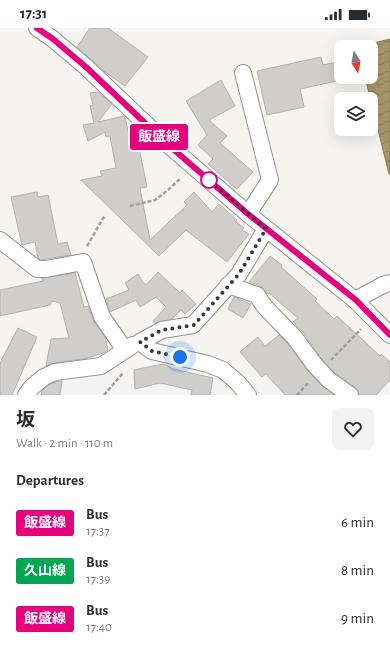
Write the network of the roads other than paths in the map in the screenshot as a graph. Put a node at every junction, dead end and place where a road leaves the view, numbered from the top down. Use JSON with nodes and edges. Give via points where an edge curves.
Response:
{"nodes":[{"id":1,"x":37,"y":28,"type":"edge"},
{"id":2,"x":243,"y":73,"type":"dead end"},
{"id":3,"x":248,"y":214,"type":"junction"},
{"id":4,"x":266,"y":229,"type":"junction"},
{"id":5,"x":0,"y":240,"type":"edge"},
{"id":6,"x":390,"y":283,"type":"edge"},
{"id":7,"x":228,"y":285,"type":"junction"},
{"id":8,"x":356,"y":300,"type":"junction"},
{"id":9,"x":390,"y":335,"type":"edge"},
{"id":10,"x":140,"y":342,"type":"junction"},
{"id":11,"x":125,"y":350,"type":"junction"},
{"id":12,"x":26,"y":395,"type":"edge"},
{"id":13,"x":248,"y":395,"type":"edge"},
{"id":14,"x":350,"y":395,"type":"edge"}],
"edges":[{"from":1,"to":3,"type":"street","via":[[86,67],[165,142]]},
{"from":2,"to":3,"type":"street","via":[[270,180]]},
{"from":3,"to":4,"type":"street"},
{"from":4,"to":7,"type":"street","via":[[239,274]]},
{"from":4,"to":8,"type":"street"},
{"from":5,"to":11,"type":"street","via":[[37,269],[83,262],[102,317]]},
{"from":6,"to":8,"type":"street"},
{"from":7,"to":10,"type":"street","via":[[194,325],[162,330]]},
{"from":7,"to":14,"type":"street","via":[[257,295],[314,364],[329,380]]},
{"from":8,"to":9,"type":"street"},
{"from":10,"to":11,"type":"street"},
{"from":10,"to":13,"type":"street","via":[[152,351],[223,370]]},
{"from":11,"to":12,"type":"street","via":[[101,366],[55,372],[44,377]]}]}
